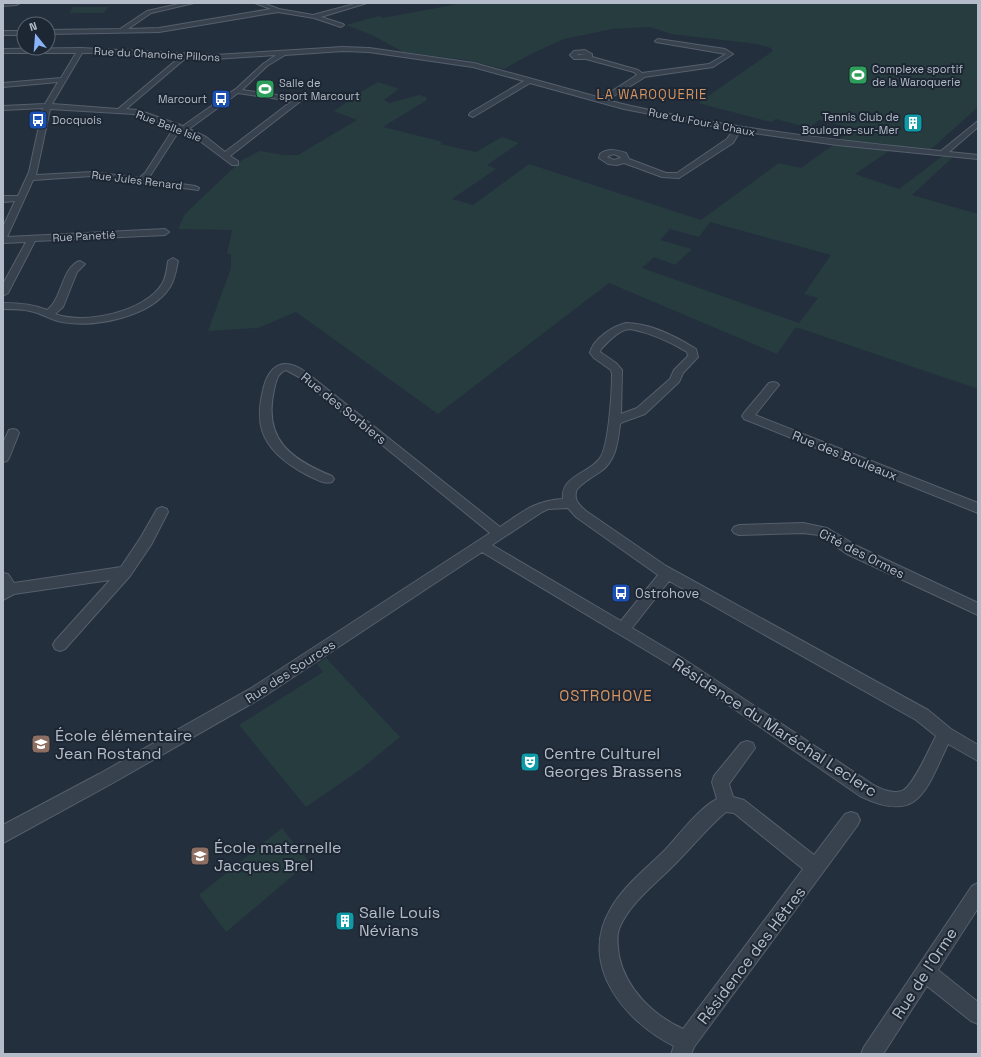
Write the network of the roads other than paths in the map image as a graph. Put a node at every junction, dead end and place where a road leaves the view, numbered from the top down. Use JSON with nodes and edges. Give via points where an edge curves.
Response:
{"nodes":[{"id":1,"x":16,"y":3,"type":"edge"},
{"id":2,"x":191,"y":3,"type":"edge"},
{"id":3,"x":258,"y":3,"type":"edge"},
{"id":4,"x":364,"y":3,"type":"edge"},
{"id":5,"x":3,"y":4,"type":"edge"},
{"id":6,"x":278,"y":10,"type":"junction"},
{"id":7,"x":314,"y":17,"type":"junction"},
{"id":8,"x":341,"y":25,"type":"dead end"},
{"id":9,"x":121,"y":31,"type":"junction"},
{"id":10,"x":56,"y":32,"type":"edge"},
{"id":11,"x":3,"y":33,"type":"edge"},
{"id":12,"x":16,"y":33,"type":"edge"},
{"id":13,"x":654,"y":39,"type":"dead end"},
{"id":14,"x":81,"y":50,"type":"junction"},
{"id":15,"x":3,"y":51,"type":"edge"},
{"id":16,"x":284,"y":53,"type":"junction"},
{"id":17,"x":407,"y":55,"type":"joint"},
{"id":18,"x":186,"y":56,"type":"junction"},
{"id":19,"x":586,"y":57,"type":"dead end"},
{"id":20,"x":258,"y":72,"type":"junction"},
{"id":21,"x":641,"y":75,"type":"junction"},
{"id":22,"x":63,"y":80,"type":"junction"},
{"id":23,"x":530,"y":80,"type":"junction"},
{"id":24,"x":3,"y":85,"type":"edge"},
{"id":25,"x":236,"y":91,"type":"junction"},
{"id":26,"x":601,"y":101,"type":"junction"},
{"id":27,"x":47,"y":106,"type":"junction"},
{"id":28,"x":3,"y":108,"type":"edge"},
{"id":29,"x":121,"y":110,"type":"junction"},
{"id":30,"x":473,"y":115,"type":"dead end"},
{"id":31,"x":198,"y":119,"type":"junction"},
{"id":32,"x":978,"y":123,"type":"edge"},
{"id":33,"x":181,"y":128,"type":"junction"},
{"id":34,"x":738,"y":129,"type":"junction"},
{"id":35,"x":942,"y":154,"type":"junction"},
{"id":36,"x":226,"y":155,"type":"junction"},
{"id":37,"x":978,"y":157,"type":"edge"},
{"id":38,"x":623,"y":160,"type":"dead end"},
{"id":39,"x":235,"y":163,"type":"dead end"},
{"id":40,"x":30,"y":178,"type":"junction"},
{"id":41,"x":142,"y":180,"type":"junction"},
{"id":42,"x":195,"y":188,"type":"dead end"},
{"id":43,"x":21,"y":198,"type":"junction"},
{"id":44,"x":3,"y":199,"type":"edge"},
{"id":45,"x":165,"y":232,"type":"dead end"},
{"id":46,"x":3,"y":236,"type":"edge"},
{"id":47,"x":32,"y":238,"type":"junction"},
{"id":48,"x":3,"y":240,"type":"edge"},
{"id":49,"x":173,"y":261,"type":"dead end"},
{"id":50,"x":80,"y":264,"type":"dead end"},
{"id":51,"x":6,"y":281,"type":"edge"},
{"id":52,"x":3,"y":292,"type":"edge"},
{"id":53,"x":3,"y":306,"type":"edge"},
{"id":54,"x":48,"y":314,"type":"junction"},
{"id":55,"x":773,"y":385,"type":"dead end"},
{"id":56,"x":613,"y":424,"type":"junction"},
{"id":57,"x":13,"y":432,"type":"dead end"},
{"id":58,"x":3,"y":458,"type":"edge"},
{"id":59,"x":328,"y":479,"type":"dead end"},
{"id":60,"x":571,"y":503,"type":"junction"},
{"id":61,"x":978,"y":508,"type":"edge"},
{"id":62,"x":162,"y":512,"type":"dead end"},
{"id":63,"x":739,"y":530,"type":"dead end"},
{"id":64,"x":500,"y":533,"type":"junction"},
{"id":65,"x":482,"y":545,"type":"junction"},
{"id":66,"x":125,"y":572,"type":"junction"},
{"id":67,"x":667,"y":574,"type":"junction"},
{"id":68,"x":6,"y":587,"type":"edge"},
{"id":69,"x":978,"y":609,"type":"edge"},
{"id":70,"x":623,"y":630,"type":"junction"},
{"id":71,"x":60,"y":646,"type":"dead end"},
{"id":72,"x":945,"y":734,"type":"junction"},
{"id":73,"x":746,"y":748,"type":"dead end"},
{"id":74,"x":978,"y":754,"type":"edge"},
{"id":75,"x":727,"y":804,"type":"junction"},
{"id":76,"x":851,"y":820,"type":"dead end"},
{"id":77,"x":3,"y":834,"type":"edge"},
{"id":78,"x":815,"y":867,"type":"junction"},
{"id":79,"x":978,"y":892,"type":"edge"},
{"id":80,"x":925,"y":972,"type":"junction"},
{"id":81,"x":978,"y":1014,"type":"edge"},
{"id":82,"x":683,"y":1048,"type":"edge"},
{"id":83,"x":871,"y":1054,"type":"edge"}],
"edges":[{"from":1,"to":5,"type":"street"},
{"from":2,"to":9,"type":"street","via":[[149,12]]},
{"from":3,"to":6,"type":"street"},
{"from":4,"to":7,"type":"street"},
{"from":6,"to":7,"type":"street"},
{"from":6,"to":9,"type":"street","via":[[167,29]]},
{"from":7,"to":8,"type":"street"},
{"from":9,"to":10,"type":"street"},
{"from":11,"to":12,"type":"street"},
{"from":13,"to":21,"type":"street","via":[[730,54],[711,66]]},
{"from":14,"to":15,"type":"street","name":"Rue du Chanoine Pillons"},
{"from":14,"to":18,"type":"street","name":"Rue du Chanoine Pillons"},
{"from":14,"to":22,"type":"street"},
{"from":16,"to":17,"type":"street","name":"Rue du Chanoine Pillons","via":[[350,49]]},
{"from":16,"to":18,"type":"street","name":"Rue du Chanoine Pillons","via":[[214,58]]},
{"from":16,"to":20,"type":"street"},
{"from":17,"to":23,"type":"street","name":"Rue du Four à Chaux","via":[[474,65]]},
{"from":18,"to":29,"type":"street"},
{"from":19,"to":21,"type":"street","via":[[634,70]]},
{"from":20,"to":25,"type":"street"},
{"from":20,"to":31,"type":"street","via":[[198,113]]},
{"from":21,"to":26,"type":"street"},
{"from":22,"to":24,"type":"street"},
{"from":22,"to":27,"type":"street"},
{"from":23,"to":26,"type":"street","name":"Rue du Four à Chaux"},
{"from":23,"to":30,"type":"street"},
{"from":25,"to":31,"type":"street"},
{"from":25,"to":36,"type":"street","via":[[298,100]]},
{"from":26,"to":34,"type":"street","name":"Rue du Four à Chaux","via":[[669,117]]},
{"from":27,"to":28,"type":"street","name":"Rue Belle Isle"},
{"from":27,"to":29,"type":"street","name":"Rue Belle Isle"},
{"from":27,"to":40,"type":"street"},
{"from":29,"to":33,"type":"street","name":"Rue Belle Isle","via":[[137,112]]},
{"from":31,"to":33,"type":"street"},
{"from":32,"to":35,"type":"street"},
{"from":33,"to":36,"type":"street","name":"Rue Belle Isle","via":[[208,141]]},
{"from":33,"to":41,"type":"street"},
{"from":34,"to":35,"type":"street","name":"Rue du Four à Chaux"},
{"from":34,"to":38,"type":"street","via":[[730,141],[679,176],[665,175]]},
{"from":35,"to":37,"type":"street","name":"Rue du Four à Chaux"},
{"from":36,"to":39,"type":"street","name":"Rue Belle Isle"},
{"from":40,"to":41,"type":"street","name":"Rue Jules Renard","via":[[92,174]]},
{"from":40,"to":43,"type":"street"},
{"from":41,"to":42,"type":"street","name":"Rue Jules Renard"},
{"from":43,"to":44,"type":"street"},
{"from":43,"to":46,"type":"street"},
{"from":45,"to":47,"type":"street","name":"Rue Panetié"},
{"from":47,"to":48,"type":"street","name":"Rue Panetié"},
{"from":47,"to":51,"type":"street"},
{"from":49,"to":54,"type":"street","via":[[169,280],[161,292],[151,301],[131,311],[108,318],[85,320],[62,319]]},
{"from":50,"to":54,"type":"street","via":[[73,271],[58,307]]},
{"from":51,"to":52,"type":"street"},
{"from":53,"to":54,"type":"street","via":[[30,308]]},
{"from":55,"to":61,"type":"street","name":"Rue des Bouleaux","via":[[748,416]]},
{"from":56,"to":56,"type":"street","via":[[619,419],[641,412],[675,380],[678,372],[693,357],[692,351],[640,327],[630,326],[620,328],[596,348],[595,353],[618,372]]},
{"from":56,"to":60,"type":"street","via":[[611,448],[606,458],[571,488]]},
{"from":57,"to":58,"type":"street"},
{"from":59,"to":64,"type":"street","name":"Rue des Sorbiers","via":[[289,457],[276,444],[268,430],[265,416],[272,376],[283,367],[294,368]]},
{"from":60,"to":64,"type":"street","name":"Rue des Sources","via":[[548,505],[537,509]]},
{"from":60,"to":67,"type":"street","via":[[581,514]]},
{"from":62,"to":66,"type":"street"},
{"from":63,"to":69,"type":"street","name":"Cité des Ormes","via":[[816,529],[832,536],[852,550]]},
{"from":64,"to":65,"type":"street","name":"Rue des Sources"},
{"from":65,"to":70,"type":"street","name":"Résidence du Maréchal Leclerc"},
{"from":65,"to":77,"type":"street","name":"Rue des Sources","via":[[232,708]]},
{"from":66,"to":68,"type":"street"},
{"from":66,"to":71,"type":"street"},
{"from":67,"to":70,"type":"street"},
{"from":67,"to":72,"type":"street","via":[[922,715]]},
{"from":70,"to":72,"type":"street","name":"Résidence du Maréchal Leclerc","via":[[674,660],[866,790],[882,797],[897,800],[913,793]]},
{"from":72,"to":74,"type":"street"},
{"from":73,"to":75,"type":"street","via":[[720,782]]},
{"from":75,"to":78,"type":"street","via":[[738,806]]},
{"from":75,"to":82,"type":"street","name":"Résidence des Hêtres","via":[[716,809],[628,900],[615,918],[609,935],[610,960],[614,974],[630,1002]]},
{"from":76,"to":78,"type":"street","name":"Résidence des Hêtres"},
{"from":78,"to":82,"type":"street","name":"Résidence des Hêtres"},
{"from":79,"to":80,"type":"street","name":"Rue de l'Orme"},
{"from":80,"to":81,"type":"street"},
{"from":80,"to":83,"type":"street","name":"Rue de l'Orme"}]}
